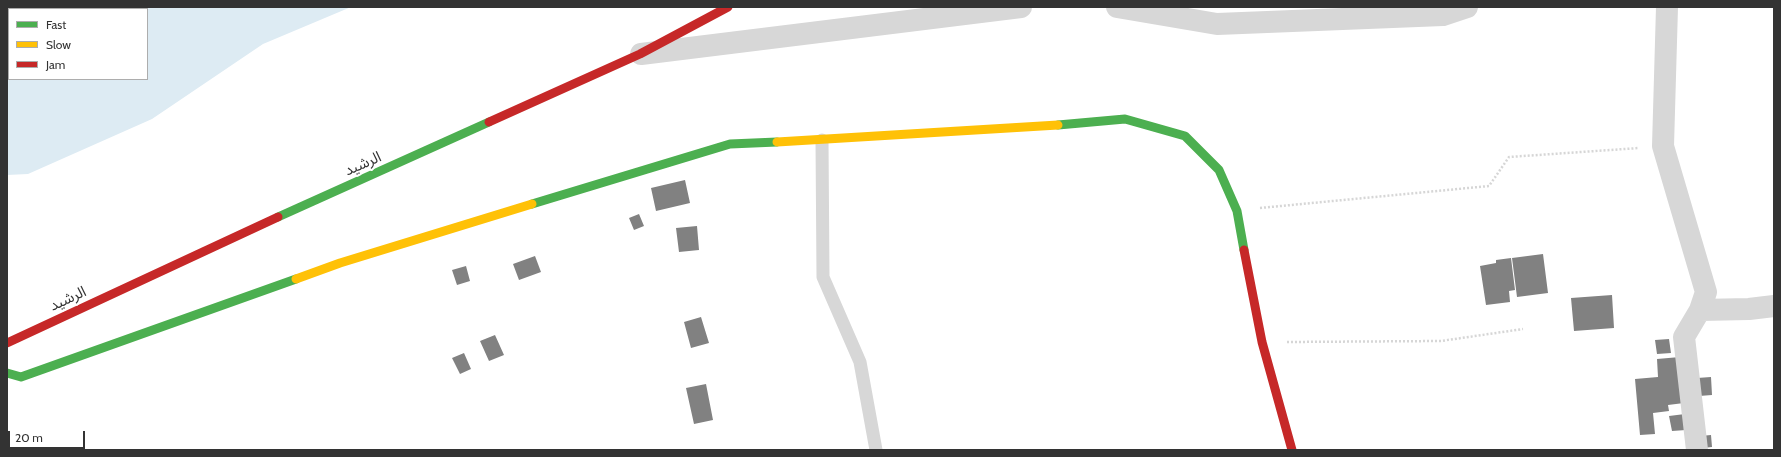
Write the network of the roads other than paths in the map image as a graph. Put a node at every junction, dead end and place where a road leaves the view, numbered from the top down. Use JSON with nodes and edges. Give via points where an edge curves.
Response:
{"nodes":[{"id":1,"x":728,"y":7,"type":"edge"},
{"id":2,"x":1021,"y":7,"type":"edge"},
{"id":3,"x":1117,"y":7,"type":"edge"},
{"id":4,"x":1466,"y":7,"type":"edge"},
{"id":5,"x":1667,"y":7,"type":"edge"},
{"id":6,"x":640,"y":54,"type":"junction"},
{"id":7,"x":822,"y":140,"type":"junction"},
{"id":8,"x":1774,"y":306,"type":"edge"},
{"id":9,"x":1700,"y":310,"type":"junction"},
{"id":10,"x":7,"y":343,"type":"edge"},
{"id":11,"x":7,"y":373,"type":"edge"},
{"id":12,"x":876,"y":450,"type":"edge"},
{"id":13,"x":1292,"y":450,"type":"edge"},
{"id":14,"x":1697,"y":450,"type":"edge"}],
"edges":[{"from":1,"to":6,"type":"street","name":"الرشيد"},
{"from":2,"to":6,"type":"street"},
{"from":3,"to":4,"type":"street","via":[[1217,24],[1443,15]]},
{"from":5,"to":9,"type":"street","via":[[1663,146],[1706,292]]},
{"from":6,"to":10,"type":"street","name":"الرشيد","via":[[190,257]]},
{"from":7,"to":11,"type":"street","via":[[730,144],[340,263],[21,377]]},
{"from":7,"to":12,"type":"lane","via":[[823,277],[860,362]]},
{"from":7,"to":13,"type":"street","via":[[1013,129],[1125,119],[1184,136],[1219,170],[1237,210],[1262,342]]},
{"from":8,"to":9,"type":"street","via":[[1749,310]]},
{"from":9,"to":14,"type":"street","via":[[1684,337]]}]}
